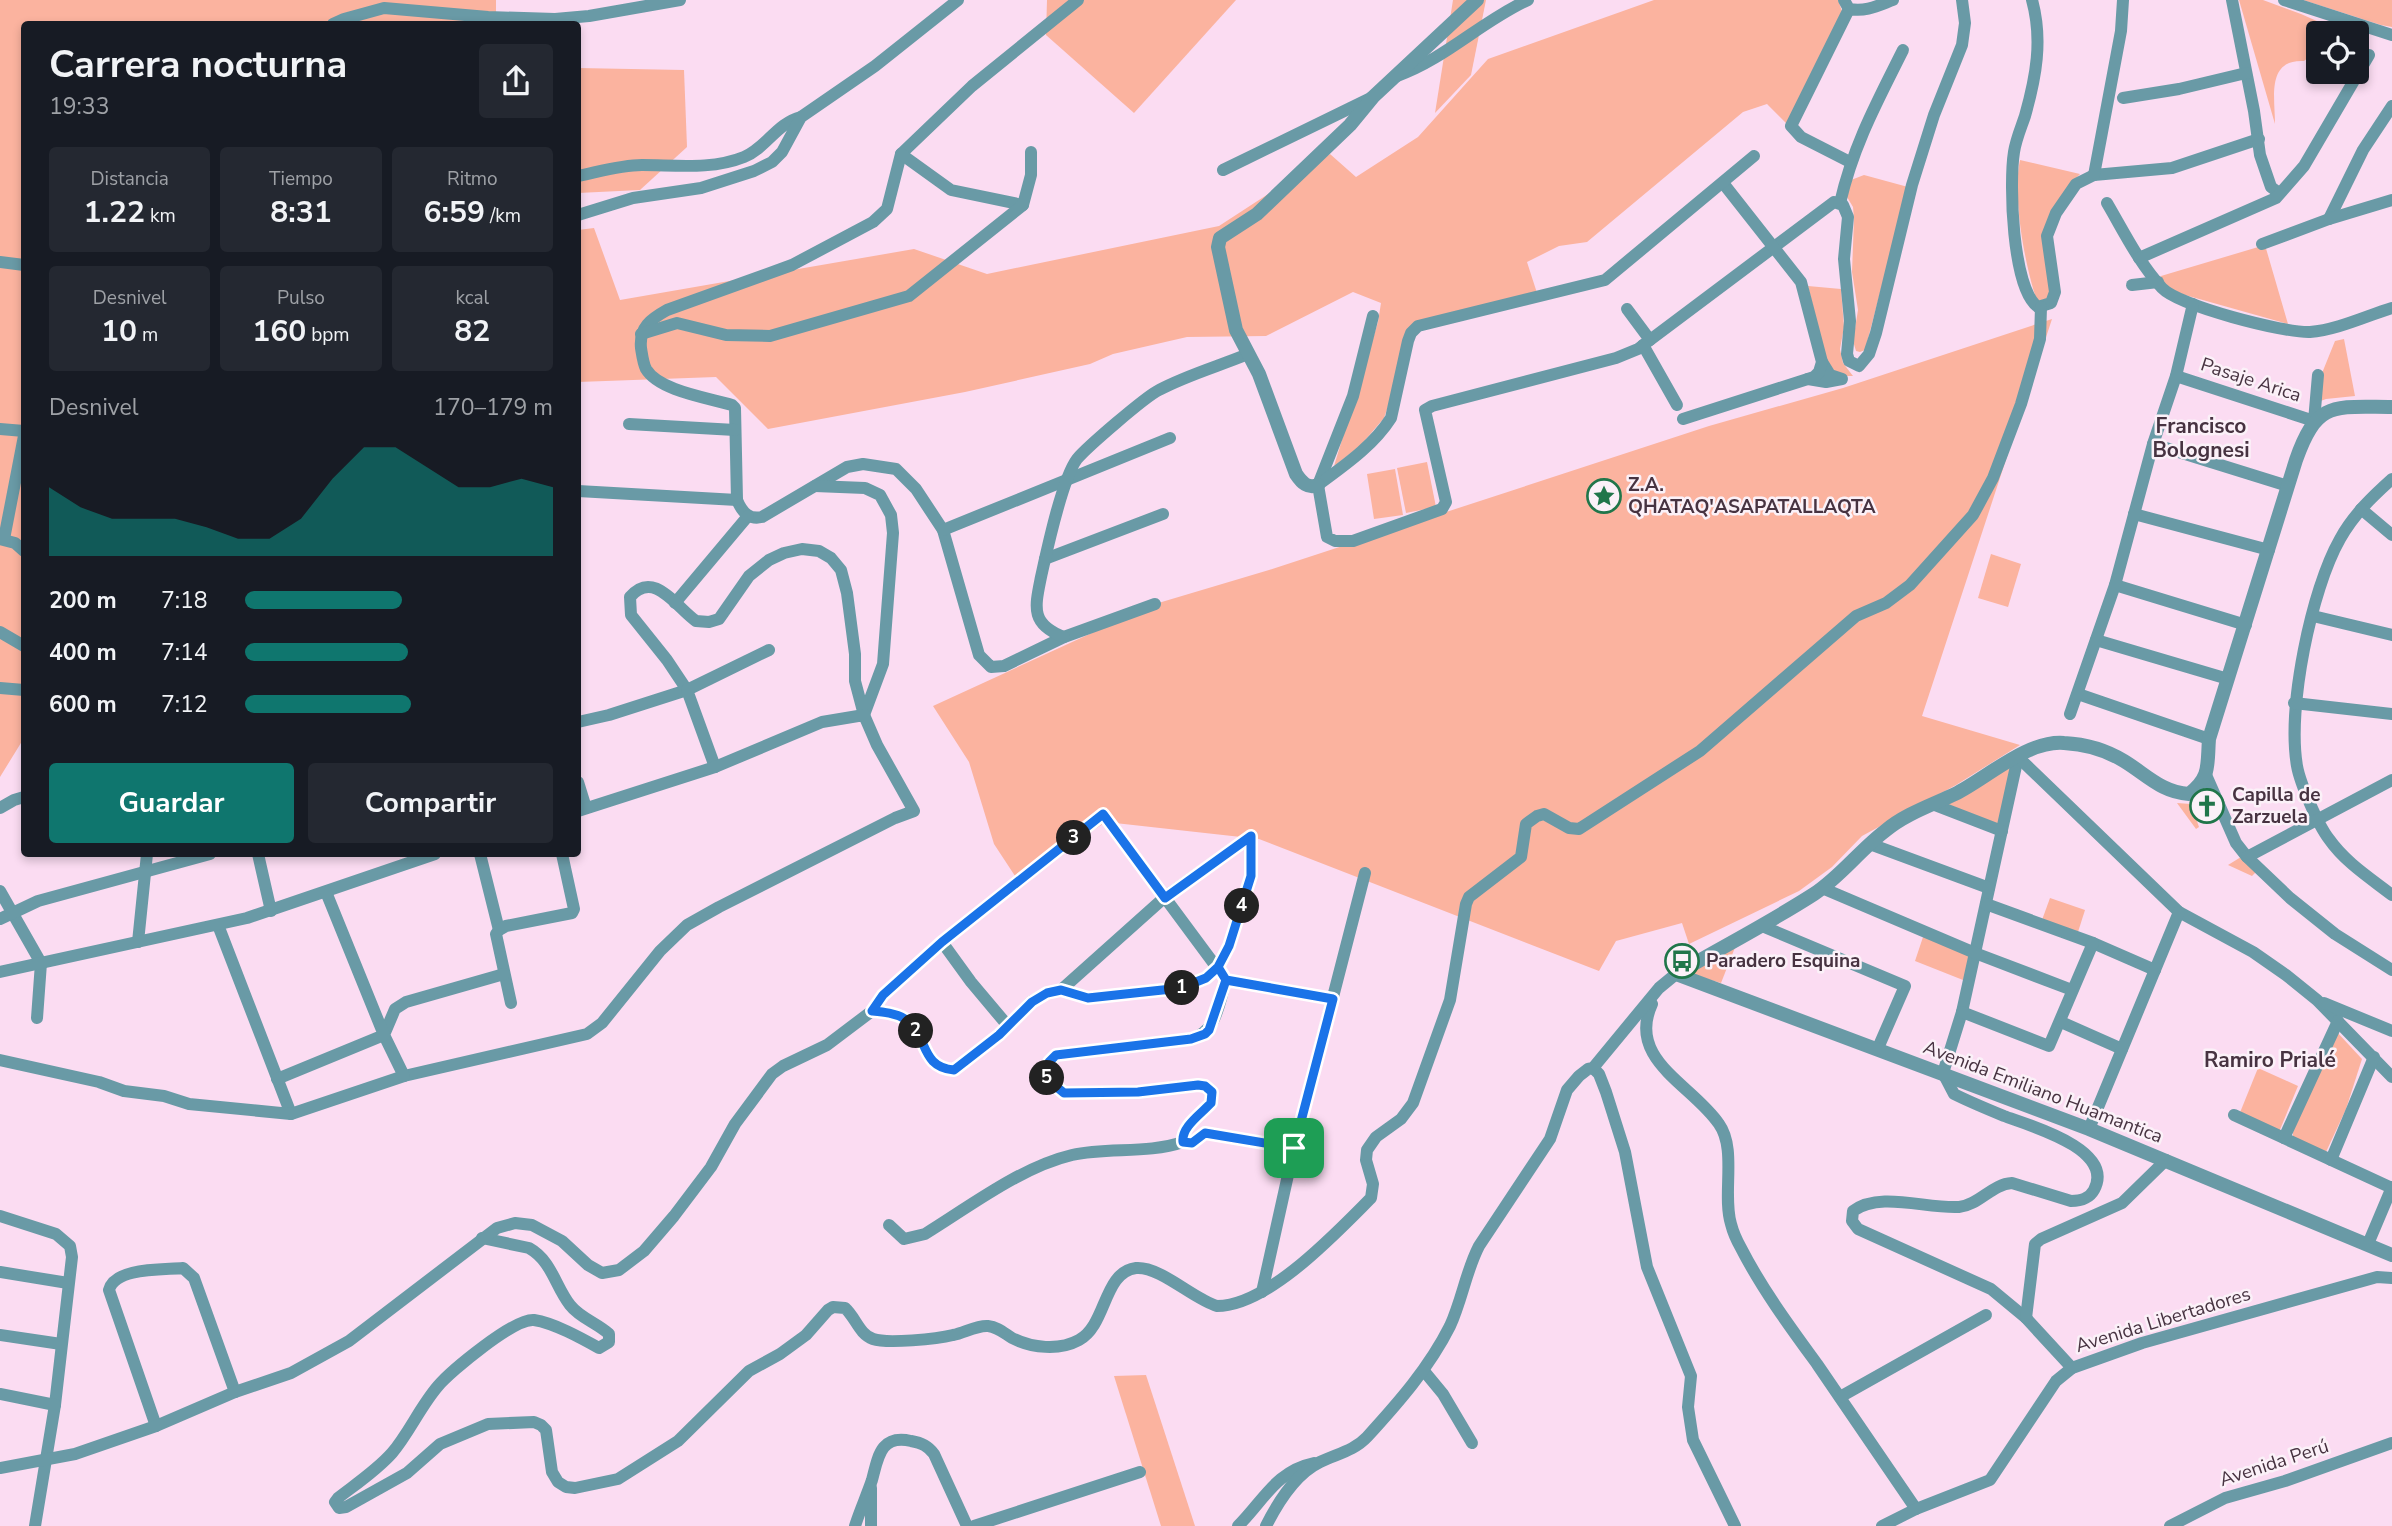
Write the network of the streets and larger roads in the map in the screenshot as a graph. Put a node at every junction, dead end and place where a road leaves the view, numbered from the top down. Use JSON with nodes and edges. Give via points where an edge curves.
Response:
{"nodes":[{"id":1,"x":680,"y":0,"type":"edge"},
{"id":2,"x":958,"y":0,"type":"edge"},
{"id":3,"x":1078,"y":0,"type":"edge"},
{"id":4,"x":1477,"y":0,"type":"edge"},
{"id":5,"x":1528,"y":0,"type":"edge"},
{"id":6,"x":1893,"y":0,"type":"edge"},
{"id":7,"x":1962,"y":0,"type":"edge"},
{"id":8,"x":2032,"y":0,"type":"edge"},
{"id":9,"x":2123,"y":0,"type":"edge"},
{"id":10,"x":2232,"y":0,"type":"edge"},
{"id":11,"x":2284,"y":0,"type":"edge"},
{"id":12,"x":1847,"y":5,"type":"edge"},
{"id":13,"x":339,"y":21,"type":"edge"},
{"id":14,"x":2392,"y":35,"type":"edge"},
{"id":15,"x":1903,"y":50,"type":"dead end"},
{"id":16,"x":2246,"y":73,"type":"junction"},
{"id":17,"x":1394,"y":78,"type":"junction"},
{"id":18,"x":2352,"y":84,"type":"edge"},
{"id":19,"x":1373,"y":97,"type":"junction"},
{"id":20,"x":2123,"y":98,"type":"dead end"},
{"id":21,"x":2392,"y":106,"type":"edge"},
{"id":22,"x":801,"y":117,"type":"junction"},
{"id":23,"x":2259,"y":139,"type":"junction"},
{"id":24,"x":1031,"y":152,"type":"dead end"},
{"id":25,"x":901,"y":154,"type":"junction"},
{"id":26,"x":1754,"y":156,"type":"dead end"},
{"id":27,"x":1850,"y":162,"type":"junction"},
{"id":28,"x":1223,"y":170,"type":"dead end"},
{"id":29,"x":581,"y":175,"type":"edge"},
{"id":30,"x":2094,"y":175,"type":"junction"},
{"id":31,"x":1723,"y":183,"type":"junction"},
{"id":32,"x":2279,"y":193,"type":"junction"},
{"id":33,"x":2392,"y":200,"type":"edge"},
{"id":34,"x":1840,"y":203,"type":"junction"},
{"id":35,"x":2107,"y":203,"type":"dead end"},
{"id":36,"x":1023,"y":205,"type":"junction"},
{"id":37,"x":581,"y":214,"type":"edge"},
{"id":38,"x":2329,"y":219,"type":"junction"},
{"id":39,"x":2262,"y":244,"type":"dead end"},
{"id":40,"x":1775,"y":247,"type":"junction"},
{"id":41,"x":2139,"y":258,"type":"junction"},
{"id":42,"x":0,"y":262,"type":"edge"},
{"id":43,"x":21,"y":265,"type":"edge"},
{"id":44,"x":2158,"y":282,"type":"junction"},
{"id":45,"x":2132,"y":285,"type":"dead end"},
{"id":46,"x":2193,"y":304,"type":"junction"},
{"id":47,"x":2041,"y":307,"type":"junction"},
{"id":48,"x":2392,"y":308,"type":"edge"},
{"id":49,"x":1627,"y":309,"type":"dead end"},
{"id":50,"x":1373,"y":316,"type":"dead end"},
{"id":51,"x":641,"y":334,"type":"junction"},
{"id":52,"x":1647,"y":343,"type":"junction"},
{"id":53,"x":1248,"y":354,"type":"junction"},
{"id":54,"x":1822,"y":362,"type":"junction"},
{"id":55,"x":2318,"y":375,"type":"dead end"},
{"id":56,"x":2176,"y":376,"type":"junction"},
{"id":57,"x":1808,"y":379,"type":"junction"},
{"id":58,"x":1676,"y":405,"type":"dead end"},
{"id":59,"x":2392,"y":407,"type":"edge"},
{"id":60,"x":1683,"y":419,"type":"dead end"},
{"id":61,"x":2314,"y":421,"type":"junction"},
{"id":62,"x":629,"y":424,"type":"dead end"},
{"id":63,"x":0,"y":429,"type":"edge"},
{"id":64,"x":736,"y":430,"type":"junction"},
{"id":65,"x":21,"y":432,"type":"edge"},
{"id":66,"x":1170,"y":438,"type":"dead end"},
{"id":67,"x":2153,"y":444,"type":"junction"},
{"id":68,"x":21,"y":447,"type":"edge"},
{"id":69,"x":2392,"y":478,"type":"edge"},
{"id":70,"x":1066,"y":482,"type":"junction"},
{"id":71,"x":1318,"y":485,"type":"junction"},
{"id":72,"x":814,"y":486,"type":"junction"},
{"id":73,"x":2288,"y":486,"type":"junction"},
{"id":74,"x":581,"y":491,"type":"edge"},
{"id":75,"x":737,"y":500,"type":"junction"},
{"id":76,"x":2361,"y":509,"type":"junction"},
{"id":77,"x":1163,"y":514,"type":"dead end"},
{"id":78,"x":2134,"y":514,"type":"junction"},
{"id":79,"x":748,"y":516,"type":"junction"},
{"id":80,"x":943,"y":530,"type":"junction"},
{"id":81,"x":2392,"y":535,"type":"edge"},
{"id":82,"x":2,"y":539,"type":"edge"},
{"id":83,"x":21,"y":548,"type":"edge"},
{"id":84,"x":2269,"y":550,"type":"junction"},
{"id":85,"x":1045,"y":559,"type":"junction"},
{"id":86,"x":2115,"y":585,"type":"junction"},
{"id":87,"x":675,"y":603,"type":"junction"},
{"id":88,"x":1155,"y":604,"type":"dead end"},
{"id":89,"x":2313,"y":616,"type":"junction"},
{"id":90,"x":2246,"y":625,"type":"junction"},
{"id":91,"x":2,"y":634,"type":"edge"},
{"id":92,"x":2392,"y":635,"type":"edge"},
{"id":93,"x":1064,"y":638,"type":"junction"},
{"id":94,"x":2096,"y":640,"type":"junction"},
{"id":95,"x":21,"y":644,"type":"edge"},
{"id":96,"x":769,"y":650,"type":"dead end"},
{"id":97,"x":2228,"y":679,"type":"junction"},
{"id":98,"x":0,"y":688,"type":"edge"},
{"id":99,"x":21,"y":690,"type":"edge"},
{"id":100,"x":687,"y":690,"type":"junction"},
{"id":101,"x":2078,"y":694,"type":"junction"},
{"id":102,"x":2294,"y":703,"type":"junction"},
{"id":103,"x":2070,"y":714,"type":"dead end"},
{"id":104,"x":2392,"y":714,"type":"edge"},
{"id":105,"x":864,"y":715,"type":"junction"},
{"id":106,"x":581,"y":721,"type":"edge"},
{"id":107,"x":2209,"y":739,"type":"junction"},
{"id":108,"x":2018,"y":757,"type":"junction"},
{"id":109,"x":715,"y":767,"type":"junction"},
{"id":110,"x":2206,"y":775,"type":"junction"},
{"id":111,"x":2392,"y":780,"type":"edge"},
{"id":112,"x":21,"y":798,"type":"edge"},
{"id":113,"x":1932,"y":804,"type":"junction"},
{"id":114,"x":0,"y":808,"type":"edge"},
{"id":115,"x":582,"y":809,"type":"edge"},
{"id":116,"x":2317,"y":818,"type":"junction"},
{"id":117,"x":2002,"y":831,"type":"junction"},
{"id":118,"x":1870,"y":844,"type":"junction"},
{"id":119,"x":147,"y":857,"type":"edge"},
{"id":120,"x":199,"y":857,"type":"edge"},
{"id":121,"x":259,"y":857,"type":"edge"},
{"id":122,"x":426,"y":857,"type":"edge"},
{"id":123,"x":481,"y":857,"type":"edge"},
{"id":124,"x":563,"y":857,"type":"edge"},
{"id":125,"x":2246,"y":857,"type":"junction"},
{"id":126,"x":146,"y":871,"type":"junction"},
{"id":127,"x":1365,"y":873,"type":"dead end"},
{"id":128,"x":1822,"y":888,"type":"junction"},
{"id":129,"x":1989,"y":888,"type":"junction"},
{"id":130,"x":0,"y":891,"type":"edge"},
{"id":131,"x":326,"y":892,"type":"junction"},
{"id":132,"x":2392,"y":895,"type":"edge"},
{"id":133,"x":1165,"y":898,"type":"junction"},
{"id":134,"x":1986,"y":904,"type":"junction"},
{"id":135,"x":271,"y":911,"type":"junction"},
{"id":136,"x":2179,"y":912,"type":"junction"},
{"id":137,"x":12,"y":913,"type":"junction"},
{"id":138,"x":0,"y":919,"type":"edge"},
{"id":139,"x":218,"y":925,"type":"junction"},
{"id":140,"x":1762,"y":926,"type":"junction"},
{"id":141,"x":499,"y":930,"type":"junction"},
{"id":142,"x":138,"y":942,"type":"junction"},
{"id":143,"x":942,"y":942,"type":"junction"},
{"id":144,"x":2093,"y":943,"type":"junction"},
{"id":145,"x":1975,"y":953,"type":"junction"},
{"id":146,"x":41,"y":963,"type":"junction"},
{"id":147,"x":1218,"y":967,"type":"junction"},
{"id":148,"x":2155,"y":970,"type":"junction"},
{"id":149,"x":2392,"y":970,"type":"edge"},
{"id":150,"x":0,"y":972,"type":"edge"},
{"id":151,"x":504,"y":974,"type":"junction"},
{"id":152,"x":1676,"y":974,"type":"junction"},
{"id":153,"x":1226,"y":980,"type":"junction"},
{"id":154,"x":1660,"y":988,"type":"junction"},
{"id":155,"x":1061,"y":990,"type":"junction"},
{"id":156,"x":2073,"y":990,"type":"junction"},
{"id":157,"x":1333,"y":999,"type":"junction"},
{"id":158,"x":2316,"y":1000,"type":"junction"},
{"id":159,"x":512,"y":1003,"type":"dead end"},
{"id":160,"x":872,"y":1011,"type":"junction"},
{"id":161,"x":1962,"y":1012,"type":"junction"},
{"id":162,"x":37,"y":1018,"type":"dead end"},
{"id":163,"x":2338,"y":1021,"type":"junction"},
{"id":164,"x":2061,"y":1022,"type":"junction"},
{"id":165,"x":1008,"y":1026,"type":"junction"},
{"id":166,"x":2392,"y":1031,"type":"edge"},
{"id":167,"x":384,"y":1035,"type":"junction"},
{"id":168,"x":1878,"y":1048,"type":"junction"},
{"id":169,"x":2122,"y":1049,"type":"junction"},
{"id":170,"x":2374,"y":1057,"type":"junction"},
{"id":171,"x":0,"y":1060,"type":"edge"},
{"id":172,"x":1593,"y":1068,"type":"junction"},
{"id":173,"x":1943,"y":1073,"type":"junction"},
{"id":174,"x":404,"y":1076,"type":"junction"},
{"id":175,"x":2392,"y":1077,"type":"edge"},
{"id":176,"x":277,"y":1079,"type":"junction"},
{"id":177,"x":290,"y":1114,"type":"junction"},
{"id":178,"x":2234,"y":1115,"type":"dead end"},
{"id":179,"x":2089,"y":1129,"type":"junction"},
{"id":180,"x":2284,"y":1138,"type":"junction"},
{"id":181,"x":1183,"y":1142,"type":"junction"},
{"id":182,"x":1294,"y":1148,"type":"junction"},
{"id":183,"x":2166,"y":1160,"type":"junction"},
{"id":184,"x":2331,"y":1160,"type":"junction"},
{"id":185,"x":2392,"y":1187,"type":"edge"},
{"id":186,"x":0,"y":1216,"type":"edge"},
{"id":187,"x":889,"y":1225,"type":"dead end"},
{"id":188,"x":482,"y":1238,"type":"junction"},
{"id":189,"x":2368,"y":1244,"type":"junction"},
{"id":190,"x":2392,"y":1255,"type":"edge"},
{"id":191,"x":0,"y":1272,"type":"edge"},
{"id":192,"x":2392,"y":1278,"type":"edge"},
{"id":193,"x":68,"y":1283,"type":"junction"},
{"id":194,"x":1262,"y":1292,"type":"junction"},
{"id":195,"x":1986,"y":1315,"type":"dead end"},
{"id":196,"x":2026,"y":1318,"type":"junction"},
{"id":197,"x":0,"y":1335,"type":"edge"},
{"id":198,"x":61,"y":1344,"type":"junction"},
{"id":199,"x":2072,"y":1368,"type":"junction"},
{"id":200,"x":1424,"y":1371,"type":"junction"},
{"id":201,"x":235,"y":1392,"type":"junction"},
{"id":202,"x":0,"y":1394,"type":"edge"},
{"id":203,"x":1840,"y":1397,"type":"junction"},
{"id":204,"x":55,"y":1405,"type":"junction"},
{"id":205,"x":156,"y":1426,"type":"junction"},
{"id":206,"x":1472,"y":1443,"type":"dead end"},
{"id":207,"x":2392,"y":1443,"type":"edge"},
{"id":208,"x":47,"y":1460,"type":"junction"},
{"id":209,"x":1318,"y":1462,"type":"junction"},
{"id":210,"x":0,"y":1468,"type":"edge"},
{"id":211,"x":1140,"y":1472,"type":"dead end"},
{"id":212,"x":872,"y":1480,"type":"junction"},
{"id":213,"x":1916,"y":1509,"type":"junction"},
{"id":214,"x":35,"y":1526,"type":"edge"},
{"id":215,"x":855,"y":1526,"type":"edge"},
{"id":216,"x":872,"y":1526,"type":"edge"},
{"id":217,"x":967,"y":1526,"type":"edge"},
{"id":218,"x":974,"y":1526,"type":"edge"},
{"id":219,"x":1238,"y":1526,"type":"edge"},
{"id":220,"x":1266,"y":1526,"type":"edge"},
{"id":221,"x":1735,"y":1526,"type":"edge"},
{"id":222,"x":1882,"y":1526,"type":"edge"},
{"id":223,"x":2170,"y":1526,"type":"edge"}],
"edges":[{"from":1,"to":13,"type":"street","via":[[555,19],[384,8]]},
{"from":2,"to":22,"type":"street"},
{"from":3,"to":25,"type":"street","via":[[972,86]]},
{"from":4,"to":17,"type":"street"},
{"from":5,"to":17,"type":"street","via":[[1418,69]]},
{"from":6,"to":12,"type":"street","via":[[1866,10]]},
{"from":7,"to":34,"type":"street","via":[[1962,45],[1912,185],[1876,333],[1859,366],[1849,361],[1847,354],[1850,321],[1844,259],[1848,217]]},
{"from":8,"to":47,"type":"street","via":[[2038,57],[2014,154],[2013,223],[2020,268],[2031,300]]},
{"from":9,"to":30,"type":"street"},
{"from":10,"to":16,"type":"street"},
{"from":11,"to":14,"type":"street"},
{"from":12,"to":27,"type":"street","via":[[1791,126],[1801,137]]},
{"from":15,"to":27,"type":"street"},
{"from":16,"to":20,"type":"street"},
{"from":16,"to":23,"type":"street"},
{"from":17,"to":19,"type":"street"},
{"from":18,"to":32,"type":"street","via":[[2304,166]]},
{"from":19,"to":28,"type":"street"},
{"from":19,"to":53,"type":"street","via":[[1257,214],[1220,239],[1236,330]]},
{"from":21,"to":38,"type":"street","via":[[2363,150]]},
{"from":22,"to":29,"type":"street","via":[[786,122],[756,150],[717,164],[639,165]]},
{"from":22,"to":37,"type":"street","via":[[782,152],[754,171],[701,188],[633,198]]},
{"from":23,"to":30,"type":"street","via":[[2172,168]]},
{"from":23,"to":32,"type":"street","via":[[2271,187]]},
{"from":24,"to":36,"type":"street"},
{"from":25,"to":36,"type":"street","via":[[951,190]]},
{"from":25,"to":51,"type":"street","via":[[887,209],[873,222],[792,265],[667,310],[650,319]]},
{"from":26,"to":31,"type":"street"},
{"from":27,"to":34,"type":"street"},
{"from":30,"to":47,"type":"street","via":[[2076,184],[2049,229],[2054,292],[2051,303]]},
{"from":31,"to":40,"type":"street"},
{"from":31,"to":71,"type":"street","via":[[1605,280],[1418,326],[1408,341],[1391,418],[1358,456]]},
{"from":32,"to":41,"type":"street","via":[[2267,203]]},
{"from":33,"to":38,"type":"street"},
{"from":34,"to":40,"type":"street","via":[[1828,205]]},
{"from":35,"to":41,"type":"street"},
{"from":36,"to":51,"type":"street","via":[[909,296],[770,336],[726,335],[677,323]]},
{"from":38,"to":39,"type":"street"},
{"from":40,"to":52,"type":"street"},
{"from":40,"to":54,"type":"street","via":[[1801,282]]},
{"from":41,"to":44,"type":"street"},
{"from":42,"to":43,"type":"street"},
{"from":44,"to":45,"type":"street"},
{"from":44,"to":46,"type":"street","via":[[2172,296]]},
{"from":46,"to":48,"type":"street","via":[[2310,332]]},
{"from":46,"to":56,"type":"street"},
{"from":47,"to":194,"type":"street","via":[[2040,340],[1993,478],[1973,515],[1910,585],[1886,603],[1856,616],[1700,751],[1579,829],[1544,814],[1526,824],[1521,857],[1474,892],[1466,904],[1450,1000],[1413,1103],[1367,1150],[1371,1198],[1310,1256]]},
{"from":49,"to":52,"type":"street"},
{"from":50,"to":71,"type":"street","via":[[1353,396]]},
{"from":51,"to":64,"type":"street","via":[[646,369],[655,379],[732,405]]},
{"from":52,"to":58,"type":"street"},
{"from":52,"to":71,"type":"street","via":[[1616,358],[1425,411],[1446,502],[1442,509],[1353,541],[1335,541],[1327,537]]},
{"from":53,"to":70,"type":"street","via":[[1157,391],[1077,460]]},
{"from":53,"to":71,"type":"street","via":[[1296,474],[1305,485]]},
{"from":54,"to":57,"type":"street","via":[[1817,375]]},
{"from":54,"to":57,"type":"street","via":[[1830,375],[1842,379]]},
{"from":55,"to":61,"type":"street"},
{"from":56,"to":61,"type":"street","name":"Pasaje Arica"},
{"from":56,"to":67,"type":"street"},
{"from":57,"to":60,"type":"street"},
{"from":59,"to":61,"type":"street","via":[[2346,407]]},
{"from":61,"to":73,"type":"street"},
{"from":62,"to":64,"type":"street"},
{"from":63,"to":65,"type":"street"},
{"from":64,"to":75,"type":"street"},
{"from":66,"to":70,"type":"street"},
{"from":67,"to":73,"type":"street"},
{"from":67,"to":78,"type":"street"},
{"from":68,"to":82,"type":"street"},
{"from":69,"to":76,"type":"street"},
{"from":70,"to":80,"type":"street"},
{"from":70,"to":85,"type":"street"},
{"from":72,"to":79,"type":"street","via":[[762,517]]},
{"from":72,"to":80,"type":"street","via":[[847,467],[863,464],[896,469],[916,489]]},
{"from":72,"to":105,"type":"street","via":[[873,490],[891,515],[893,557],[883,664]]},
{"from":73,"to":84,"type":"street"},
{"from":74,"to":75,"type":"street"},
{"from":75,"to":79,"type":"street"},
{"from":76,"to":81,"type":"street"},
{"from":76,"to":89,"type":"street","via":[[2327,565]]},
{"from":77,"to":85,"type":"street"},
{"from":78,"to":84,"type":"street"},
{"from":78,"to":86,"type":"street"},
{"from":79,"to":87,"type":"street"},
{"from":80,"to":93,"type":"street","via":[[984,662],[991,667],[1004,666]]},
{"from":82,"to":83,"type":"street"},
{"from":84,"to":90,"type":"street"},
{"from":85,"to":93,"type":"street","via":[[1037,615],[1043,625]]},
{"from":86,"to":90,"type":"street"},
{"from":86,"to":94,"type":"street"},
{"from":87,"to":100,"type":"street","via":[[661,589],[645,586],[630,597],[629,607]]},
{"from":87,"to":105,"type":"street","via":[[696,621],[719,619],[749,576],[769,561],[803,549],[831,558],[841,570],[846,593],[855,681]]},
{"from":88,"to":93,"type":"street"},
{"from":89,"to":92,"type":"street"},
{"from":89,"to":102,"type":"street"},
{"from":90,"to":97,"type":"street"},
{"from":91,"to":95,"type":"street"},
{"from":94,"to":97,"type":"street"},
{"from":94,"to":101,"type":"street"},
{"from":96,"to":100,"type":"street"},
{"from":97,"to":107,"type":"street"},
{"from":98,"to":99,"type":"street"},
{"from":100,"to":106,"type":"street"},
{"from":100,"to":109,"type":"street"},
{"from":101,"to":103,"type":"street"},
{"from":101,"to":107,"type":"street"},
{"from":102,"to":104,"type":"street"},
{"from":102,"to":116,"type":"street","via":[[2297,767]]},
{"from":105,"to":109,"type":"street","via":[[822,722]]},
{"from":105,"to":174,"type":"street","via":[[914,811],[687,925],[602,1023],[587,1034]]},
{"from":107,"to":110,"type":"street"},
{"from":108,"to":110,"type":"street","via":[[2061,742],[2085,745],[2122,760],[2174,793],[2189,794]]},
{"from":108,"to":113,"type":"street"},
{"from":108,"to":117,"type":"street"},
{"from":108,"to":136,"type":"street"},
{"from":109,"to":115,"type":"street"},
{"from":110,"to":125,"type":"street"},
{"from":111,"to":116,"type":"street"},
{"from":112,"to":114,"type":"street"},
{"from":113,"to":117,"type":"street"},
{"from":113,"to":118,"type":"street","via":[[1886,829]]},
{"from":116,"to":125,"type":"street"},
{"from":116,"to":132,"type":"street","via":[[2343,856]]},
{"from":117,"to":129,"type":"street"},
{"from":118,"to":128,"type":"street"},
{"from":118,"to":129,"type":"street"},
{"from":119,"to":126,"type":"street"},
{"from":120,"to":126,"type":"street"},
{"from":121,"to":135,"type":"street"},
{"from":122,"to":131,"type":"street"},
{"from":123,"to":141,"type":"street"},
{"from":124,"to":141,"type":"street","via":[[572,913]]},
{"from":125,"to":149,"type":"street","via":[[2335,934]]},
{"from":126,"to":137,"type":"street","via":[[38,901]]},
{"from":126,"to":142,"type":"street"},
{"from":127,"to":157,"type":"street"},
{"from":128,"to":140,"type":"street"},
{"from":128,"to":145,"type":"street"},
{"from":129,"to":134,"type":"street"},
{"from":130,"to":137,"type":"street"},
{"from":131,"to":135,"type":"street"},
{"from":131,"to":167,"type":"street"},
{"from":133,"to":143,"type":"street","via":[[1103,814]]},
{"from":133,"to":147,"type":"street"},
{"from":133,"to":147,"type":"street","via":[[1251,836],[1251,876]]},
{"from":133,"to":155,"type":"street"},
{"from":134,"to":144,"type":"street"},
{"from":134,"to":145,"type":"street"},
{"from":135,"to":139,"type":"street"},
{"from":136,"to":148,"type":"street"},
{"from":136,"to":158,"type":"street","via":[[2253,952]]},
{"from":137,"to":138,"type":"street"},
{"from":137,"to":146,"type":"street"},
{"from":139,"to":142,"type":"street"},
{"from":139,"to":176,"type":"street"},
{"from":140,"to":152,"type":"street"},
{"from":140,"to":168,"type":"street","via":[[1905,986]]},
{"from":141,"to":151,"type":"street"},
{"from":142,"to":146,"type":"street"},
{"from":143,"to":160,"type":"street","via":[[883,995]]},
{"from":143,"to":165,"type":"street"},
{"from":144,"to":148,"type":"street"},
{"from":144,"to":156,"type":"street"},
{"from":145,"to":156,"type":"street"},
{"from":145,"to":161,"type":"street"},
{"from":146,"to":150,"type":"street"},
{"from":146,"to":162,"type":"street"},
{"from":147,"to":153,"type":"street"},
{"from":147,"to":155,"type":"street","via":[[1206,978],[1181,988],[1088,998]]},
{"from":148,"to":169,"type":"street"},
{"from":151,"to":159,"type":"street"},
{"from":151,"to":167,"type":"street","via":[[406,1002],[395,1009]]},
{"from":152,"to":154,"type":"street"},
{"from":152,"to":168,"type":"street","name":"Avenida Emiliano Huamantica"},
{"from":153,"to":157,"type":"street"},
{"from":153,"to":181,"type":"street","via":[[1205,1034],[1056,1055],[1046,1073],[1051,1085],[1064,1093],[1205,1086],[1212,1092],[1211,1103],[1185,1130]]},
{"from":154,"to":172,"type":"street"},
{"from":154,"to":203,"type":"street","via":[[1646,1018],[1647,1042],[1657,1062],[1721,1125],[1730,1223],[1740,1247]]},
{"from":155,"to":165,"type":"street","via":[[1032,1002]]},
{"from":156,"to":164,"type":"street"},
{"from":157,"to":182,"type":"street"},
{"from":158,"to":163,"type":"street"},
{"from":158,"to":166,"type":"street"},
{"from":160,"to":165,"type":"street","via":[[906,1020],[935,1065],[943,1069],[954,1070]]},
{"from":160,"to":188,"type":"street","via":[[827,1045],[772,1074],[674,1216],[644,1251],[619,1270],[602,1273],[562,1241],[532,1225],[515,1223]]},
{"from":161,"to":164,"type":"street","via":[[2049,1046]]},
{"from":161,"to":173,"type":"street"},
{"from":163,"to":170,"type":"street"},
{"from":163,"to":180,"type":"street"},
{"from":164,"to":169,"type":"street"},
{"from":167,"to":174,"type":"street"},
{"from":167,"to":176,"type":"street"},
{"from":168,"to":173,"type":"street","name":"Avenida Emiliano Huamantica"},
{"from":169,"to":179,"type":"street"},
{"from":170,"to":175,"type":"street"},
{"from":170,"to":184,"type":"street"},
{"from":171,"to":177,"type":"street","via":[[189,1104]]},
{"from":172,"to":200,"type":"street","via":[[1567,1090],[1550,1139],[1479,1245],[1451,1324]]},
{"from":172,"to":221,"type":"street","via":[[1606,1092],[1625,1152],[1647,1267],[1691,1376],[1688,1408],[1693,1440]]},
{"from":173,"to":179,"type":"street","name":"Avenida Emiliano Huamantica"},
{"from":173,"to":196,"type":"street","via":[[1954,1094],[2078,1148],[2096,1174],[2093,1191],[2081,1201],[2071,1201],[2022,1184],[2003,1184],[1964,1206],[1877,1201],[1860,1205],[1853,1211],[1852,1221],[1858,1229],[1991,1289]]},
{"from":174,"to":177,"type":"street"},
{"from":176,"to":177,"type":"street"},
{"from":178,"to":180,"type":"street"},
{"from":179,"to":183,"type":"street","name":"Avenida Emiliano Huamantica"},
{"from":180,"to":184,"type":"street"},
{"from":181,"to":182,"type":"street","via":[[1192,1143],[1205,1133]]},
{"from":181,"to":187,"type":"street","via":[[1164,1149],[1096,1151],[1044,1165],[911,1238],[904,1239]]},
{"from":182,"to":194,"type":"street"},
{"from":183,"to":189,"type":"street","name":"Avenida Emiliano Huamantica"},
{"from":183,"to":196,"type":"street","via":[[2122,1203],[2035,1244]]},
{"from":184,"to":185,"type":"street"},
{"from":185,"to":189,"type":"street"},
{"from":186,"to":193,"type":"street","via":[[56,1234],[70,1246]]},
{"from":188,"to":194,"type":"street","via":[[535,1252],[550,1268],[568,1304],[609,1334],[609,1342],[599,1348],[534,1320],[500,1335],[438,1386],[391,1454],[338,1498],[339,1508],[407,1473],[440,1444],[488,1424],[541,1425],[547,1430],[552,1472],[566,1487],[618,1479],[678,1441],[749,1371],[806,1335],[833,1307],[845,1308],[860,1330],[883,1342],[952,1336],[987,1326],[1032,1345],[1054,1347],[1081,1339],[1090,1331],[1115,1282],[1127,1270],[1147,1269],[1217,1306],[1229,1306]]},
{"from":188,"to":201,"type":"street","via":[[349,1341],[291,1373]]},
{"from":189,"to":190,"type":"street","name":"Avenida Emiliano Huamantica"},
{"from":191,"to":193,"type":"street"},
{"from":192,"to":199,"type":"street","name":"Avenida Libertadores","via":[[2377,1277],[2204,1325]]},
{"from":193,"to":198,"type":"street"},
{"from":195,"to":203,"type":"street"},
{"from":196,"to":199,"type":"street"},
{"from":197,"to":198,"type":"street"},
{"from":198,"to":204,"type":"street"},
{"from":199,"to":213,"type":"street","name":"Avenida Libertadores","via":[[2056,1381],[1990,1480]]},
{"from":200,"to":206,"type":"street"},
{"from":200,"to":209,"type":"street","via":[[1364,1441]]},
{"from":201,"to":205,"type":"street"},
{"from":201,"to":205,"type":"street","via":[[187,1269],[121,1275],[109,1290]]},
{"from":202,"to":204,"type":"street"},
{"from":203,"to":213,"type":"street"},
{"from":204,"to":208,"type":"street"},
{"from":205,"to":208,"type":"street"},
{"from":207,"to":223,"type":"street","name":"Avenida Perú","via":[[2225,1498]]},
{"from":208,"to":210,"type":"street"},
{"from":208,"to":214,"type":"street"},
{"from":209,"to":219,"type":"street","via":[[1283,1476]]},
{"from":209,"to":220,"type":"street","via":[[1296,1478]]},
{"from":211,"to":218,"type":"street"},
{"from":212,"to":215,"type":"street"},
{"from":212,"to":216,"type":"street"},
{"from":212,"to":217,"type":"street","via":[[883,1447],[895,1441],[922,1443],[934,1454]]},
{"from":213,"to":222,"type":"street","name":"Avenida Libertadores"}]}
